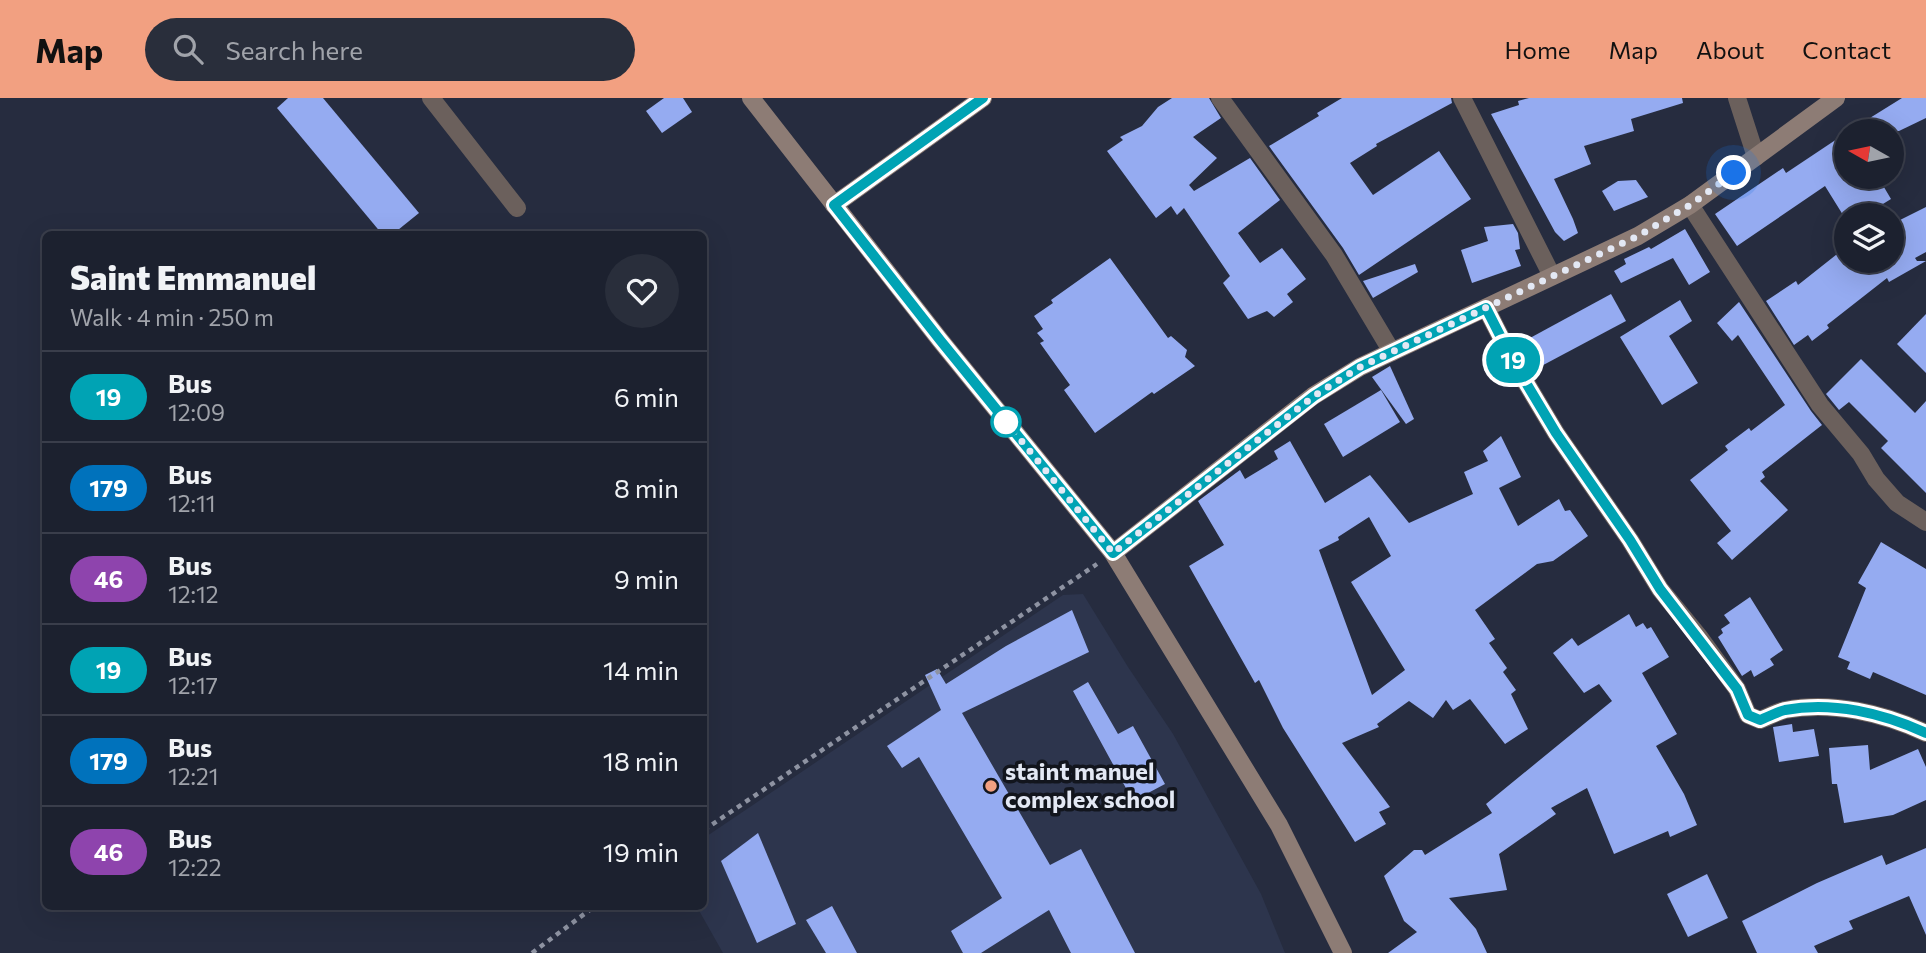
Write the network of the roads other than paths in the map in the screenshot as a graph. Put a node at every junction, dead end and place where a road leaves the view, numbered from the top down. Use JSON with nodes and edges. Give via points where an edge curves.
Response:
{"nodes":[{"id":1,"x":430,"y":98,"type":"edge"},
{"id":2,"x":751,"y":98,"type":"edge"},
{"id":3,"x":983,"y":98,"type":"edge"},
{"id":4,"x":1220,"y":98,"type":"edge"},
{"id":5,"x":1462,"y":98,"type":"edge"},
{"id":6,"x":1737,"y":98,"type":"edge"},
{"id":7,"x":1836,"y":98,"type":"edge"},
{"id":8,"x":1756,"y":157,"type":"junction"},
{"id":9,"x":834,"y":205,"type":"junction"},
{"id":10,"x":1690,"y":205,"type":"junction"},
{"id":11,"x":517,"y":208,"type":"dead end"},
{"id":12,"x":1552,"y":276,"type":"junction"},
{"id":13,"x":1486,"y":308,"type":"junction"},
{"id":14,"x":1392,"y":352,"type":"junction"},
{"id":15,"x":1926,"y":522,"type":"edge"},
{"id":16,"x":1113,"y":553,"type":"junction"},
{"id":17,"x":1926,"y":733,"type":"edge"},
{"id":18,"x":1343,"y":953,"type":"edge"}],
"edges":[{"from":1,"to":11,"type":"street"},
{"from":2,"to":9,"type":"street"},
{"from":3,"to":9,"type":"street"},
{"from":4,"to":14,"type":"street","via":[[1334,255]]},
{"from":5,"to":12,"type":"street"},
{"from":6,"to":8,"type":"street"},
{"from":7,"to":8,"type":"street"},
{"from":8,"to":10,"type":"street"},
{"from":9,"to":16,"type":"street"},
{"from":10,"to":12,"type":"street","via":[[1638,236]]},
{"from":10,"to":15,"type":"street","via":[[1820,405],[1897,503]]},
{"from":12,"to":13,"type":"street"},
{"from":13,"to":14,"type":"street"},
{"from":13,"to":17,"type":"street","via":[[1556,433],[1660,589],[1737,689],[1748,715],[1760,720],[1782,711],[1825,706],[1862,711]]},
{"from":14,"to":16,"type":"street","via":[[1314,396]]},
{"from":16,"to":18,"type":"street","via":[[1279,825]]}]}
